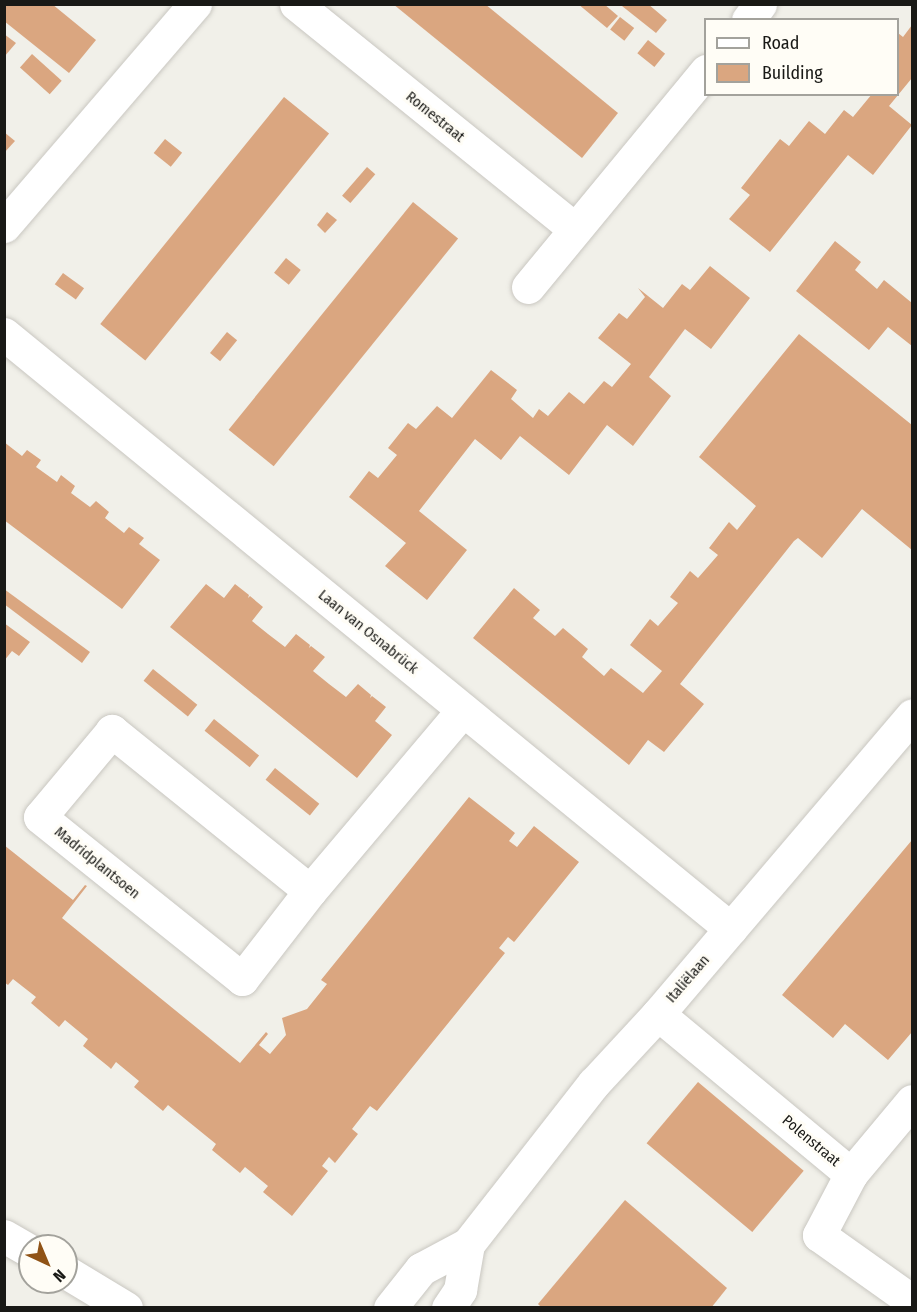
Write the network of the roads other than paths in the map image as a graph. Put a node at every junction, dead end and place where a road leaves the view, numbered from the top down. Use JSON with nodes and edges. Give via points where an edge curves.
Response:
{"nodes":[{"id":1,"x":195,"y":4,"type":"edge"},
{"id":2,"x":296,"y":4,"type":"edge"},
{"id":3,"x":760,"y":4,"type":"edge"},
{"id":4,"x":750,"y":18,"type":"edge"},
{"id":5,"x":704,"y":72,"type":"edge"},
{"id":6,"x":4,"y":226,"type":"edge"},
{"id":7,"x":575,"y":229,"type":"junction"},
{"id":8,"x":528,"y":287,"type":"dead end"},
{"id":9,"x":4,"y":334,"type":"edge"},
{"id":10,"x":463,"y":710,"type":"junction"},
{"id":11,"x":912,"y":716,"type":"edge"},
{"id":12,"x":310,"y":891,"type":"junction"},
{"id":13,"x":731,"y":929,"type":"junction"},
{"id":14,"x":657,"y":1014,"type":"junction"},
{"id":15,"x":912,"y":1101,"type":"edge"},
{"id":16,"x":851,"y":1174,"type":"junction"},
{"id":17,"x":4,"y":1236,"type":"edge"},
{"id":18,"x":18,"y":1244,"type":"edge"},
{"id":19,"x":468,"y":1244,"type":"junction"},
{"id":20,"x":78,"y":1279,"type":"edge"},
{"id":21,"x":912,"y":1301,"type":"edge"},
{"id":22,"x":126,"y":1308,"type":"edge"},
{"id":23,"x":390,"y":1308,"type":"edge"},
{"id":24,"x":448,"y":1308,"type":"edge"}],
"edges":[{"from":1,"to":6,"type":"street"},
{"from":2,"to":7,"type":"street","name":"Romestraat"},
{"from":3,"to":4,"type":"street"},
{"from":5,"to":7,"type":"street"},
{"from":7,"to":8,"type":"street"},
{"from":9,"to":10,"type":"street","name":"Laan van Osnabrück"},
{"from":10,"to":12,"type":"street","name":"Madridplantsoen"},
{"from":10,"to":13,"type":"street","name":"Laan van Osnabrück"},
{"from":11,"to":13,"type":"street","name":"Italiëlaan"},
{"from":12,"to":12,"type":"street","name":"Madridplantsoen","via":[[242,979],[40,817],[112,731]]},
{"from":13,"to":14,"type":"street","name":"Italiëlaan"},
{"from":14,"to":16,"type":"street","name":"Polenstraat"},
{"from":14,"to":19,"type":"street","name":"Italiëlaan","via":[[594,1083]]},
{"from":15,"to":16,"type":"street"},
{"from":16,"to":21,"type":"street","name":"Polenstraat","via":[[819,1234]]},
{"from":17,"to":18,"type":"street"},
{"from":19,"to":23,"type":"street","name":"Italiëlaan","via":[[422,1269]]},
{"from":19,"to":24,"type":"street","name":"Italiëlaan","via":[[460,1290]]},
{"from":20,"to":22,"type":"street"}]}
